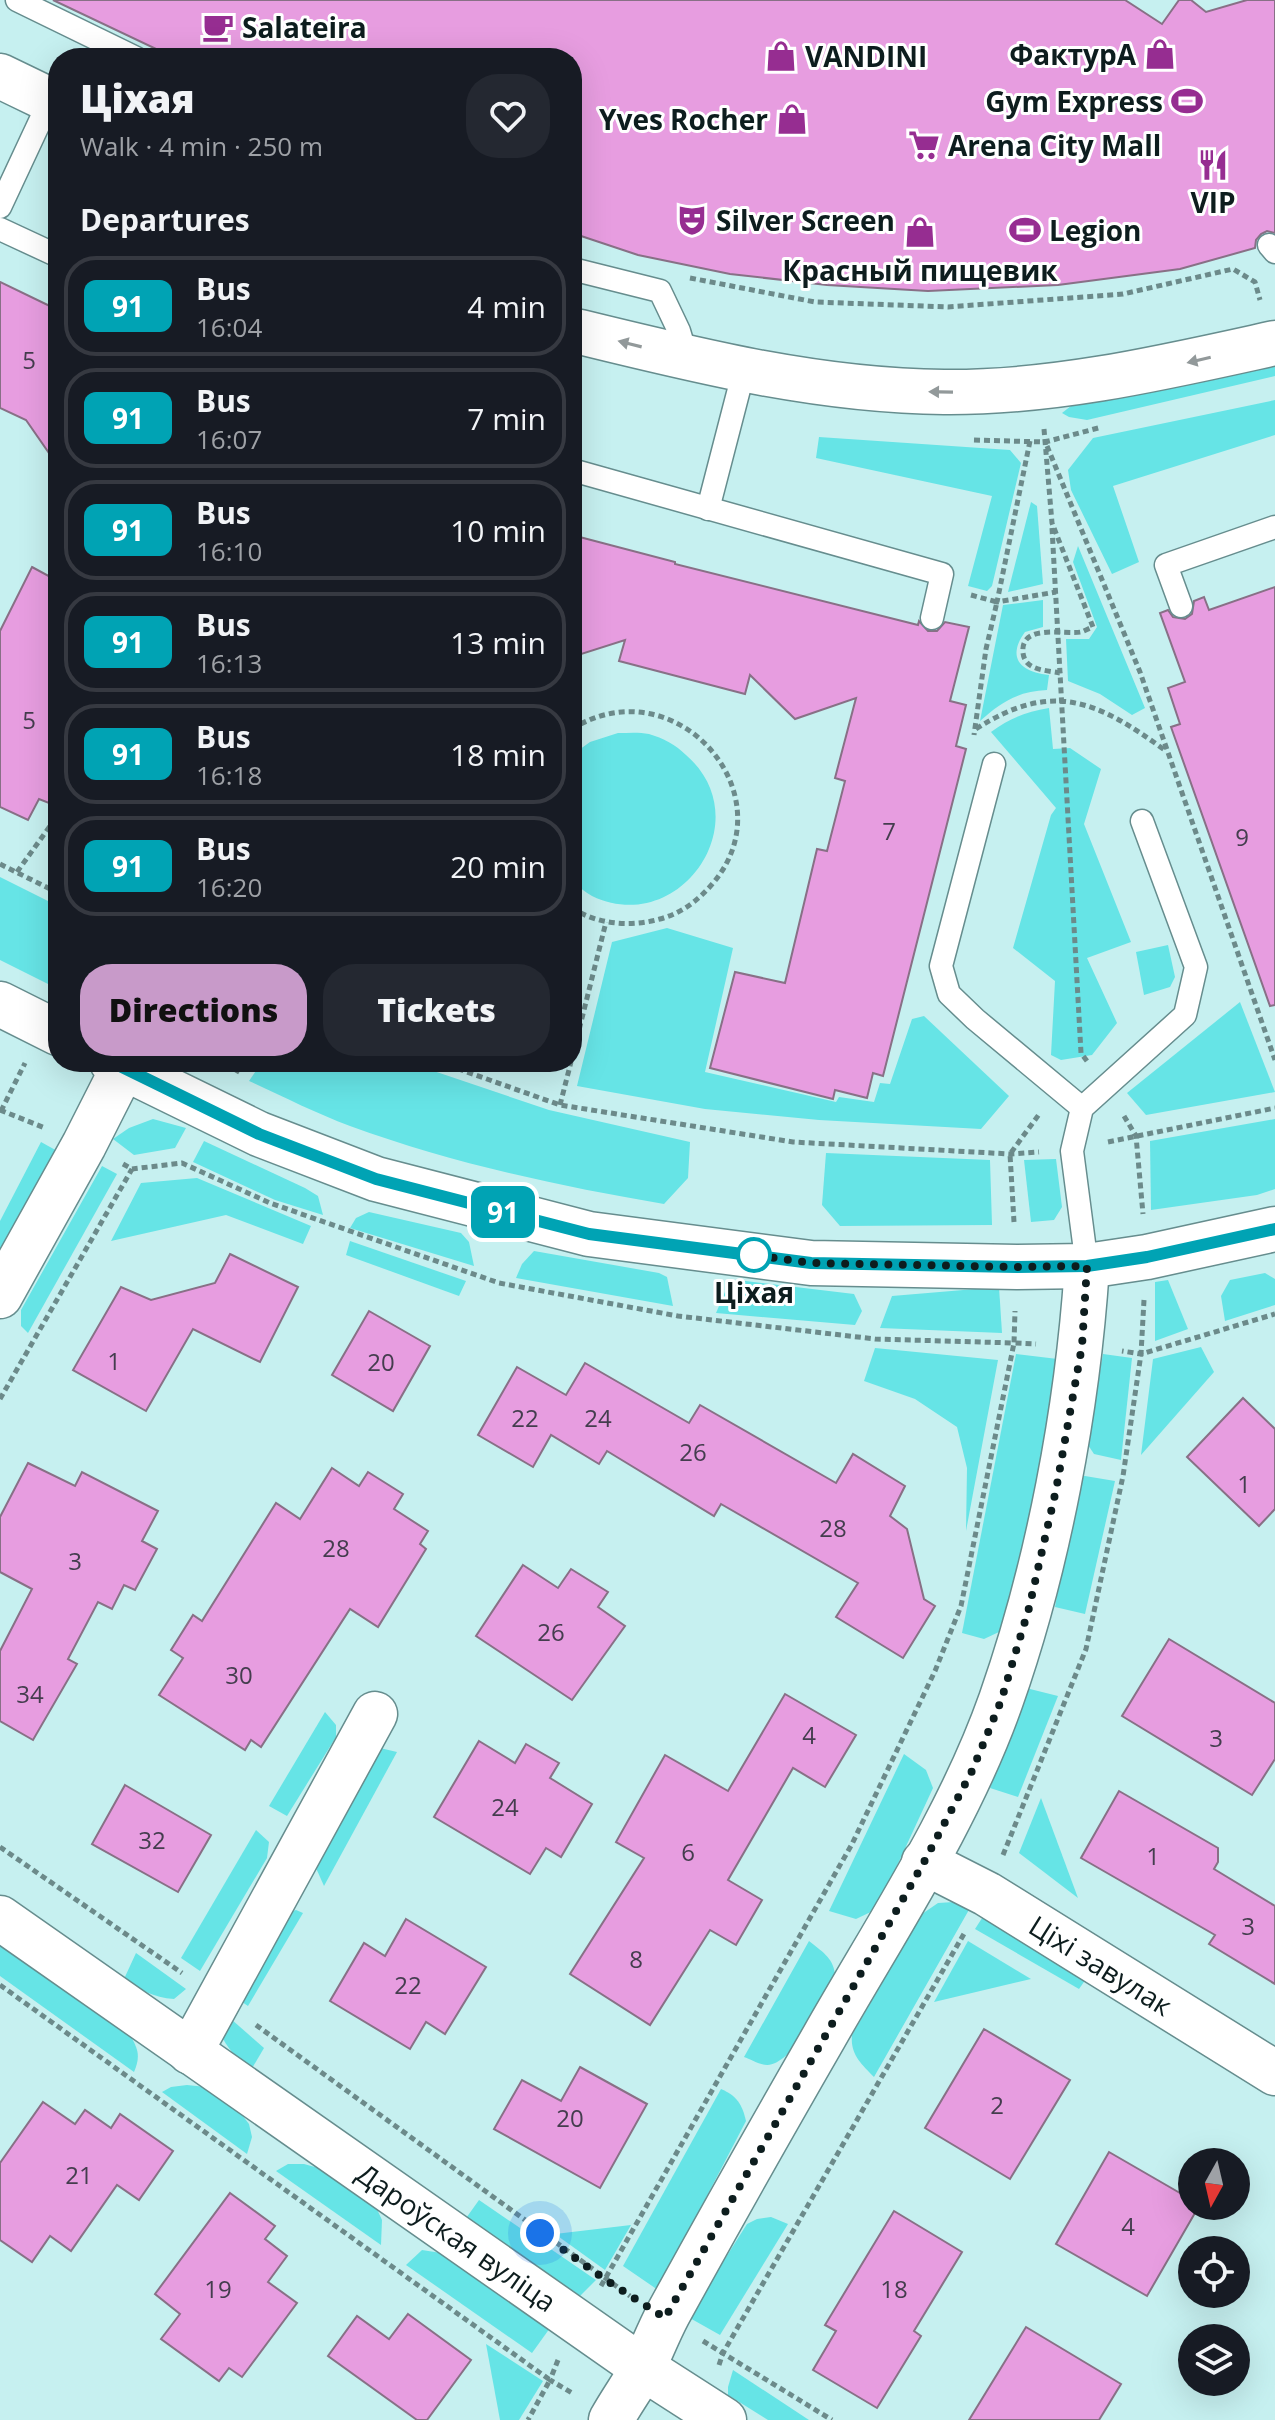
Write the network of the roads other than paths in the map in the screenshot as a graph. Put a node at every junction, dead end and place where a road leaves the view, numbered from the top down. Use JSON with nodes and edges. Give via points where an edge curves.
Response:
{"nodes":[{"id":1,"x":17,"y":0,"type":"edge"},
{"id":2,"x":115,"y":48,"type":"edge"},
{"id":3,"x":0,"y":76,"type":"edge"},
{"id":4,"x":48,"y":99,"type":"edge"},
{"id":5,"x":48,"y":114,"type":"edge"},
{"id":6,"x":0,"y":207,"type":"edge"},
{"id":7,"x":0,"y":229,"type":"edge"},
{"id":8,"x":48,"y":251,"type":"edge"},
{"id":9,"x":582,"y":272,"type":"edge"},
{"id":10,"x":1267,"y":325,"type":"edge"},
{"id":11,"x":582,"y":332,"type":"edge"},
{"id":12,"x":687,"y":358,"type":"junction"},
{"id":13,"x":744,"y":370,"type":"junction"},
{"id":14,"x":582,"y":473,"type":"edge"},
{"id":15,"x":708,"y":509,"type":"junction"},
{"id":16,"x":1275,"y":527,"type":"edge"},
{"id":17,"x":1181,"y":606,"type":"dead end"},
{"id":18,"x":932,"y":618,"type":"dead end"},
{"id":19,"x":994,"y":764,"type":"dead end"},
{"id":20,"x":1142,"y":821,"type":"dead end"},
{"id":21,"x":0,"y":1004,"type":"edge"},
{"id":22,"x":48,"y":1028,"type":"edge"},
{"id":23,"x":116,"y":1072,"type":"edge"},
{"id":24,"x":135,"y":1072,"type":"edge"},
{"id":25,"x":1082,"y":1108,"type":"junction"},
{"id":26,"x":1275,"y":1229,"type":"edge"},
{"id":27,"x":1087,"y":1266,"type":"junction"},
{"id":28,"x":0,"y":1296,"type":"edge"},
{"id":29,"x":375,"y":1714,"type":"dead end"},
{"id":30,"x":924,"y":1862,"type":"junction"},
{"id":31,"x":0,"y":1918,"type":"edge"},
{"id":32,"x":190,"y":2052,"type":"junction"},
{"id":33,"x":1275,"y":2073,"type":"edge"},
{"id":34,"x":643,"y":2368,"type":"junction"},
{"id":35,"x":611,"y":2420,"type":"edge"},
{"id":36,"x":724,"y":2420,"type":"edge"}],
"edges":[{"from":1,"to":2,"type":"lane"},
{"from":3,"to":4,"type":"street"},
{"from":5,"to":6,"type":"lane"},
{"from":7,"to":8,"type":"lane"},
{"from":9,"to":12,"type":"lane","via":[[660,291]]},
{"from":10,"to":13,"type":"street","one_way":true,"via":[[1138,373],[1041,387],[945,392],[837,386]]},
{"from":12,"to":11,"type":"street","one_way":true},
{"from":12,"to":13,"type":"street"},
{"from":13,"to":15,"type":"lane"},
{"from":14,"to":15,"type":"lane"},
{"from":15,"to":18,"type":"lane","via":[[942,574]]},
{"from":16,"to":17,"type":"lane","via":[[1166,565]]},
{"from":19,"to":25,"type":"lane","via":[[941,966],[949,994]]},
{"from":20,"to":25,"type":"lane","via":[[1196,967],[1194,981],[1185,1015]]},
{"from":21,"to":22,"type":"street"},
{"from":23,"to":28,"type":"street","via":[[84,1145]]},
{"from":24,"to":27,"type":"street","via":[[259,1134],[376,1179],[589,1234],[811,1263]]},
{"from":25,"to":27,"type":"lane","via":[[1072,1151]]},
{"from":26,"to":27,"type":"street"},
{"from":27,"to":30,"type":"street","via":[[1082,1346],[1029,1608],[972,1771]]},
{"from":29,"to":32,"type":"street"},
{"from":30,"to":33,"type":"street","name":"Ціхі завулак","via":[[987,1894]]},
{"from":30,"to":34,"type":"street","via":[[665,2318]]},
{"from":31,"to":32,"type":"street","name":"Дароўская вуліца"},
{"from":32,"to":34,"type":"street","name":"Дароўская вуліца"},
{"from":34,"to":35,"type":"street"},
{"from":34,"to":36,"type":"street","name":"Дароўская вуліца"}]}
